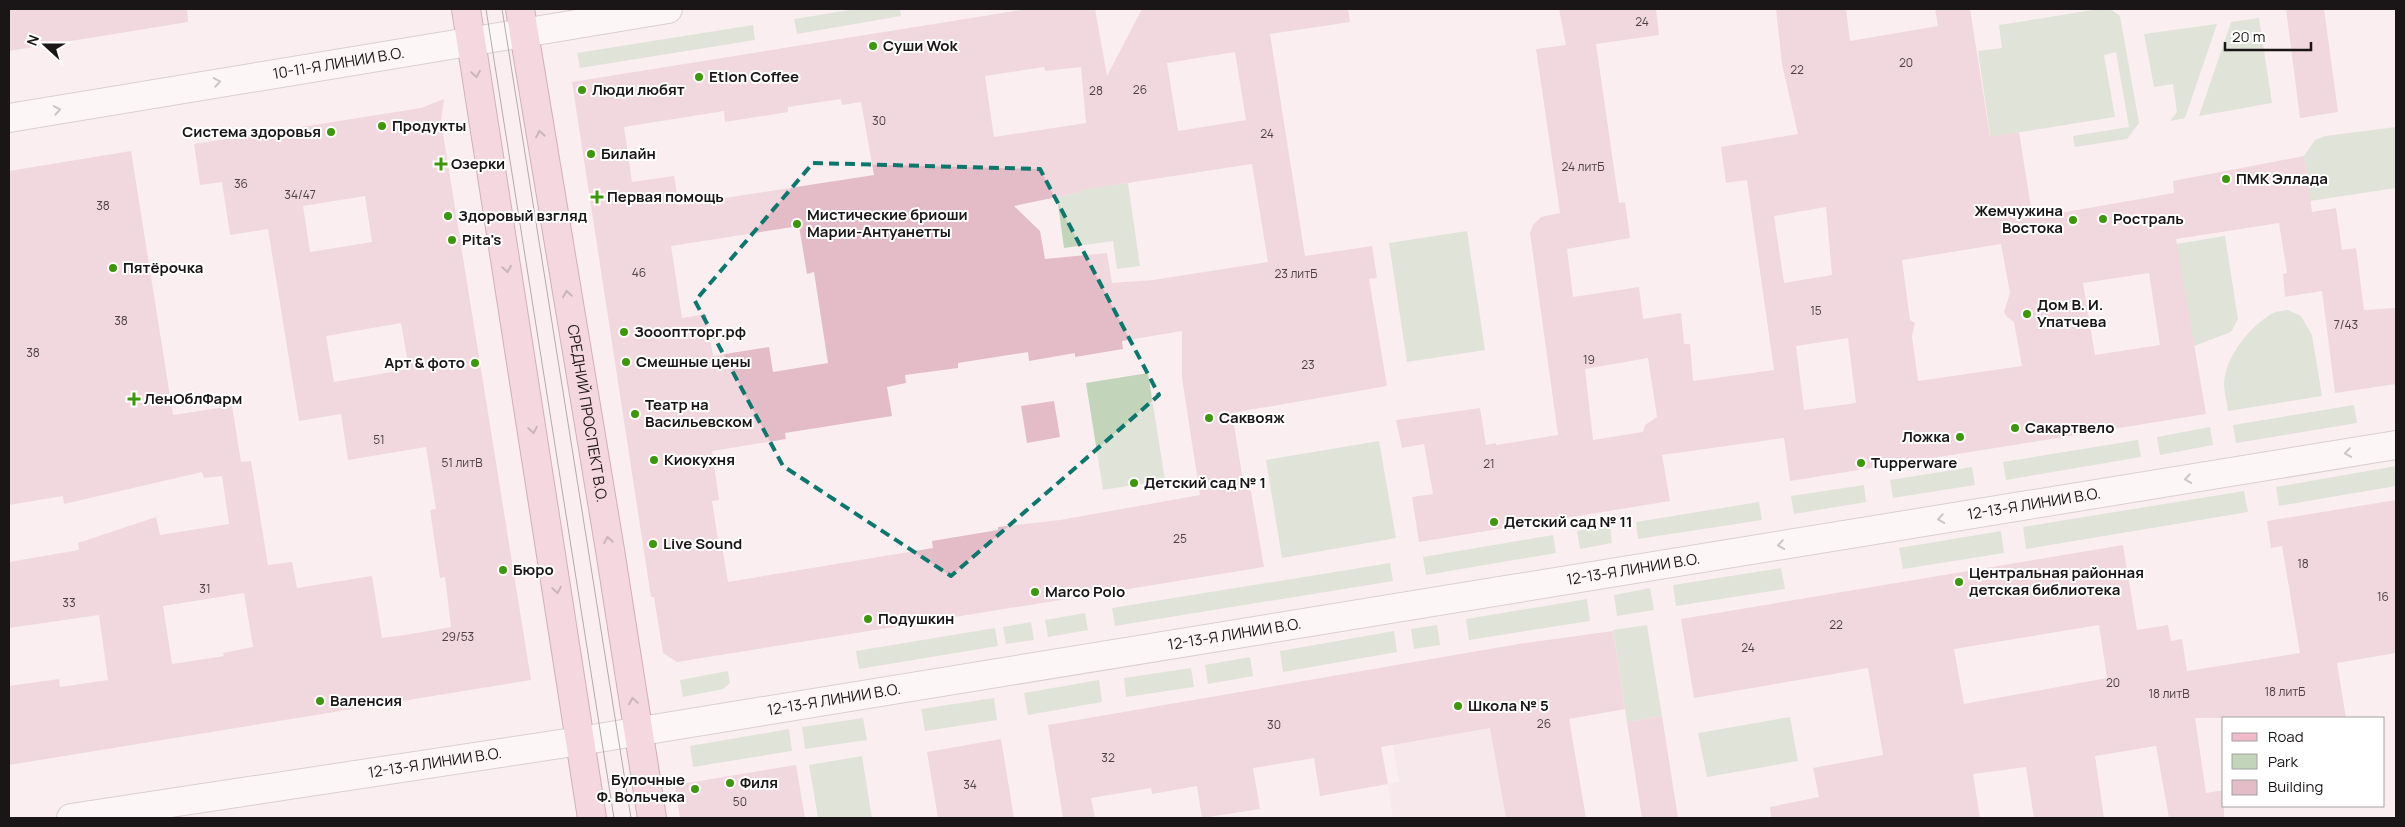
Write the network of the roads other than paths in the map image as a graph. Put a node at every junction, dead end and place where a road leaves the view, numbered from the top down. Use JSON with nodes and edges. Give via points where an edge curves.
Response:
{"nodes":[{"id":1,"x":466,"y":9,"type":"edge"},
{"id":2,"x":668,"y":9,"type":"edge"},
{"id":3,"x":521,"y":20,"type":"edge"},
{"id":4,"x":471,"y":40,"type":"junction"},
{"id":5,"x":9,"y":118,"type":"edge"},
{"id":6,"x":2396,"y":445,"type":"edge"},
{"id":7,"x":638,"y":731,"type":"junction"},
{"id":8,"x":580,"y":741,"type":"junction"},
{"id":9,"x":71,"y":818,"type":"edge"},
{"id":10,"x":592,"y":818,"type":"edge"},
{"id":11,"x":652,"y":818,"type":"edge"}],
"edges":[{"from":1,"to":4,"type":"main road"},
{"from":2,"to":3,"type":"street","name":"10-11-Я ЛИНИИ В.О."},
{"from":3,"to":4,"type":"street","name":"10-11-Я ЛИНИИ В.О."},
{"from":7,"to":3,"type":"main road","name":"СРЕДНИЙ ПРОСПЕКТ В.О.","one_way":true},
{"from":5,"to":4,"type":"street","name":"10-11-Я ЛИНИИ В.О.","one_way":true},
{"from":4,"to":8,"type":"main road","one_way":true},
{"from":6,"to":7,"type":"street","name":"12-13-Я ЛИНИИ В.О.","one_way":true},
{"from":7,"to":8,"type":"street","name":"12-13-Я ЛИНИИ В.О."},
{"from":7,"to":11,"type":"main road","name":"СРЕДНИЙ ПРОСПЕКТ В.О."},
{"from":8,"to":9,"type":"street","name":"12-13-Я ЛИНИИ В.О."},
{"from":8,"to":10,"type":"main road"}]}
